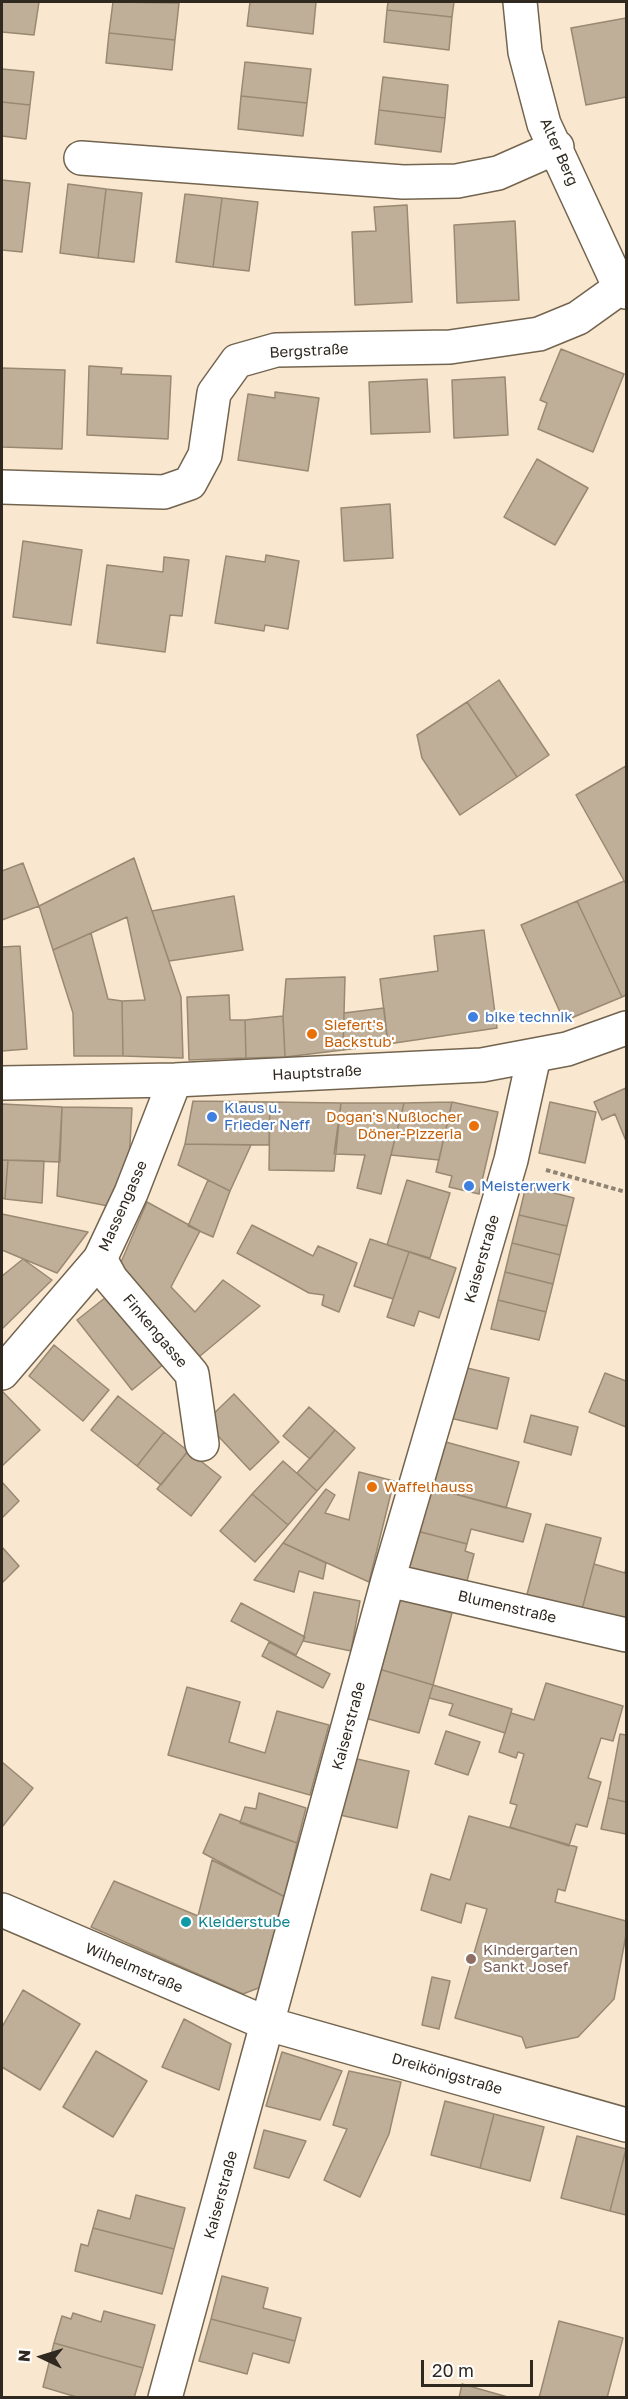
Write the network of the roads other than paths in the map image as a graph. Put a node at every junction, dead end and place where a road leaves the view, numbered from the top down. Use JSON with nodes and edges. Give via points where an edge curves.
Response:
{"nodes":[{"id":1,"x":520,"y":2,"type":"edge"},
{"id":2,"x":557,"y":147,"type":"junction"},
{"id":3,"x":81,"y":158,"type":"dead end"},
{"id":4,"x":623,"y":290,"type":"edge"},
{"id":5,"x":2,"y":487,"type":"edge"},
{"id":6,"x":627,"y":1028,"type":"edge"},
{"id":7,"x":534,"y":1056,"type":"junction"},
{"id":8,"x":175,"y":1080,"type":"junction"},
{"id":9,"x":2,"y":1083,"type":"edge"},
{"id":10,"x":100,"y":1259,"type":"junction"},
{"id":11,"x":2,"y":1373,"type":"edge"},
{"id":12,"x":202,"y":1444,"type":"dead end"},
{"id":13,"x":388,"y":1580,"type":"junction"},
{"id":14,"x":627,"y":1635,"type":"edge"},
{"id":15,"x":2,"y":1910,"type":"edge"},
{"id":16,"x":268,"y":2024,"type":"junction"},
{"id":17,"x":627,"y":2125,"type":"edge"},
{"id":18,"x":165,"y":2397,"type":"edge"}],
"edges":[{"from":1,"to":2,"type":"street","name":"Alter Berg","via":[[525,52],[544,124]]},
{"from":2,"to":3,"type":"street","via":[[498,172],[457,181],[403,182]]},
{"from":2,"to":4,"type":"street","name":"Alter Berg"},
{"from":4,"to":5,"type":"street","name":"Bergstraße","via":[[578,318],[538,334],[450,347],[276,350],[237,361],[214,393],[205,456],[190,483],[164,492]]},
{"from":6,"to":7,"type":"street","name":"Hauptstraße"},
{"from":7,"to":8,"type":"street","name":"Hauptstraße","via":[[482,1065]]},
{"from":7,"to":13,"type":"street","name":"Kaiserstraße","via":[[511,1160]]},
{"from":8,"to":9,"type":"street","name":"Hauptstraße"},
{"from":8,"to":10,"type":"street","name":"Massengasse","via":[[131,1193]]},
{"from":10,"to":11,"type":"street","name":"Massengasse"},
{"from":10,"to":12,"type":"street","name":"Finkengasse","via":[[111,1279],[192,1374]]},
{"from":13,"to":14,"type":"street","name":"Blumenstraße"},
{"from":13,"to":16,"type":"street","name":"Kaiserstraße"},
{"from":15,"to":16,"type":"street","name":"Wilhelmstraße"},
{"from":16,"to":17,"type":"street","name":"Dreikönigstraße"},
{"from":16,"to":18,"type":"street","name":"Kaiserstraße"}]}
